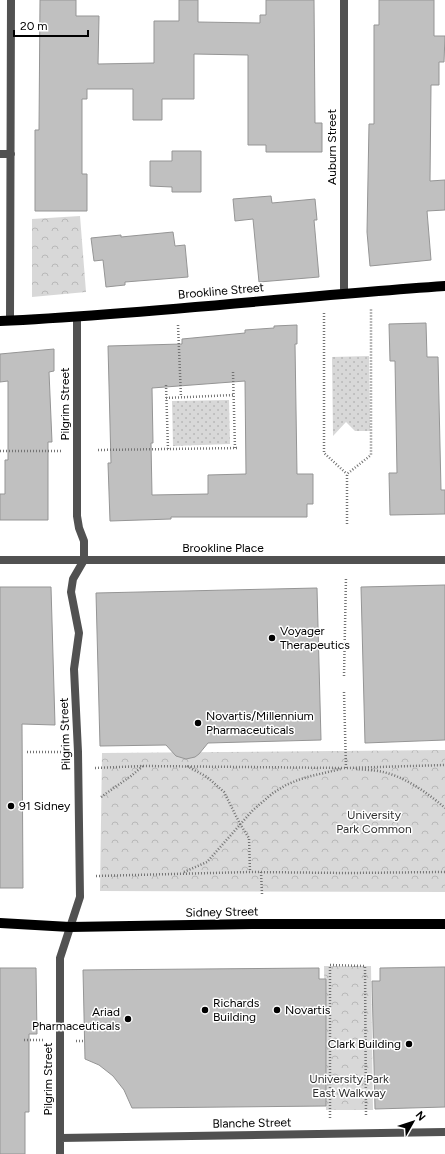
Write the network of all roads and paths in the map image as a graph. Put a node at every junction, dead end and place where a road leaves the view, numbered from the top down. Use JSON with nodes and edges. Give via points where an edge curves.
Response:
{"nodes":[{"id":1,"x":11,"y":0,"type":"edge"},
{"id":2,"x":344,"y":0,"type":"edge"},
{"id":3,"x":0,"y":154,"type":"edge"},
{"id":4,"x":11,"y":154,"type":"junction"},
{"id":5,"x":445,"y":286,"type":"edge"},
{"id":6,"x":344,"y":294,"type":"junction"},
{"id":7,"x":370,"y":306,"type":"dead end"},
{"id":8,"x":324,"y":311,"type":"dead end"},
{"id":9,"x":77,"y":316,"type":"junction"},
{"id":10,"x":5,"y":321,"type":"edge"},
{"id":11,"x":178,"y":325,"type":"dead end"},
{"id":12,"x":233,"y":372,"type":"dead end"},
{"id":13,"x":166,"y":385,"type":"dead end"},
{"id":14,"x":234,"y":395,"type":"junction"},
{"id":15,"x":181,"y":397,"type":"junction"},
{"id":16,"x":166,"y":398,"type":"junction"},
{"id":17,"x":239,"y":448,"type":"dead end"},
{"id":18,"x":168,"y":449,"type":"junction"},
{"id":19,"x":235,"y":449,"type":"junction"},
{"id":20,"x":98,"y":450,"type":"dead end"},
{"id":21,"x":0,"y":451,"type":"edge"},
{"id":22,"x":64,"y":451,"type":"dead end"},
{"id":23,"x":347,"y":474,"type":"junction"},
{"id":24,"x":347,"y":524,"type":"dead end"},
{"id":25,"x":0,"y":560,"type":"edge"},
{"id":26,"x":84,"y":560,"type":"junction"},
{"id":27,"x":445,"y":560,"type":"edge"},
{"id":28,"x":346,"y":576,"type":"dead end"},
{"id":29,"x":344,"y":676,"type":"dead end"},
{"id":30,"x":344,"y":692,"type":"dead end"},
{"id":31,"x":27,"y":752,"type":"dead end"},
{"id":32,"x":78,"y":752,"type":"junction"},
{"id":33,"x":445,"y":765,"type":"edge"},
{"id":34,"x":143,"y":766,"type":"junction"},
{"id":35,"x":186,"y":766,"type":"junction"},
{"id":36,"x":78,"y":768,"type":"junction"},
{"id":37,"x":346,"y":768,"type":"junction"},
{"id":38,"x":101,"y":797,"type":"dead end"},
{"id":39,"x":445,"y":808,"type":"edge"},
{"id":40,"x":240,"y":824,"type":"junction"},
{"id":41,"x":250,"y":872,"type":"junction"},
{"id":42,"x":261,"y":872,"type":"junction"},
{"id":43,"x":445,"y":872,"type":"edge"},
{"id":44,"x":182,"y":873,"type":"junction"},
{"id":45,"x":80,"y":876,"type":"junction"},
{"id":46,"x":262,"y":894,"type":"dead end"},
{"id":47,"x":0,"y":923,"type":"edge"},
{"id":48,"x":445,"y":924,"type":"edge"},
{"id":49,"x":70,"y":927,"type":"junction"},
{"id":50,"x":445,"y":1132,"type":"edge"},
{"id":51,"x":367,"y":1133,"type":"junction"},
{"id":52,"x":330,"y":1134,"type":"junction"},
{"id":53,"x":60,"y":1138,"type":"junction"},
{"id":54,"x":60,"y":1154,"type":"edge"}],
"edges":[{"from":1,"to":4,"type":"street"},
{"from":2,"to":6,"type":"street","name":"Auburn Street"},
{"from":3,"to":4,"type":"street"},
{"from":4,"to":10,"type":"street"},
{"from":5,"to":6,"type":"main road","name":"Brookline Street"},
{"from":6,"to":9,"type":"main road","name":"Brookline Street"},
{"from":7,"to":23,"type":"path","via":[[372,455]]},
{"from":8,"to":23,"type":"path","via":[[324,453]]},
{"from":9,"to":10,"type":"main road","name":"Brookline Street"},
{"from":9,"to":26,"type":"street","name":"Pilgrim Street","via":[[77,516],[84,541]]},
{"from":11,"to":15,"type":"path"},
{"from":12,"to":14,"type":"path"},
{"from":13,"to":16,"type":"path"},
{"from":14,"to":15,"type":"path"},
{"from":14,"to":19,"type":"path"},
{"from":15,"to":16,"type":"path"},
{"from":16,"to":18,"type":"path"},
{"from":17,"to":19,"type":"path"},
{"from":18,"to":19,"type":"path"},
{"from":18,"to":20,"type":"path"},
{"from":21,"to":22,"type":"path"},
{"from":23,"to":24,"type":"path"},
{"from":25,"to":26,"type":"street","name":"Brookline Place"},
{"from":26,"to":27,"type":"street","name":"Brookline Place"},
{"from":26,"to":32,"type":"street","name":"Pilgrim Street","via":[[74,579],[71,592],[79,633],[74,669]]},
{"from":28,"to":29,"type":"path"},
{"from":30,"to":37,"type":"path"},
{"from":31,"to":32,"type":"path"},
{"from":32,"to":36,"type":"street","name":"Pilgrim Street"},
{"from":33,"to":37,"type":"path"},
{"from":34,"to":35,"type":"path"},
{"from":34,"to":36,"type":"path"},
{"from":34,"to":38,"type":"path"},
{"from":35,"to":37,"type":"path"},
{"from":35,"to":40,"type":"path","via":[[207,777],[224,792]]},
{"from":36,"to":45,"type":"street","name":"Pilgrim Street"},
{"from":37,"to":39,"type":"path","via":[[386,773],[397,777]]},
{"from":37,"to":40,"type":"path","via":[[286,785],[263,801]]},
{"from":40,"to":41,"type":"path","via":[[249,838]]},
{"from":40,"to":44,"type":"path","via":[[207,862]]},
{"from":41,"to":42,"type":"path"},
{"from":41,"to":44,"type":"path"},
{"from":42,"to":43,"type":"path"},
{"from":42,"to":46,"type":"path"},
{"from":44,"to":45,"type":"path"},
{"from":45,"to":49,"type":"street","name":"Pilgrim Street","via":[[80,897]]},
{"from":47,"to":49,"type":"main road","name":"Sidney Street"},
{"from":48,"to":49,"type":"main road","name":"Sidney Street"},
{"from":49,"to":53,"type":"street","name":"Pilgrim Street","via":[[60,958]]},
{"from":50,"to":51,"type":"street","name":"Blanche Street"},
{"from":51,"to":52,"type":"street","name":"Blanche Street"},
{"from":51,"to":52,"type":"path","via":[[365,966],[330,966]]},
{"from":52,"to":53,"type":"street","name":"Blanche Street"},
{"from":53,"to":54,"type":"street","name":"Pilgrim Street"}]}
